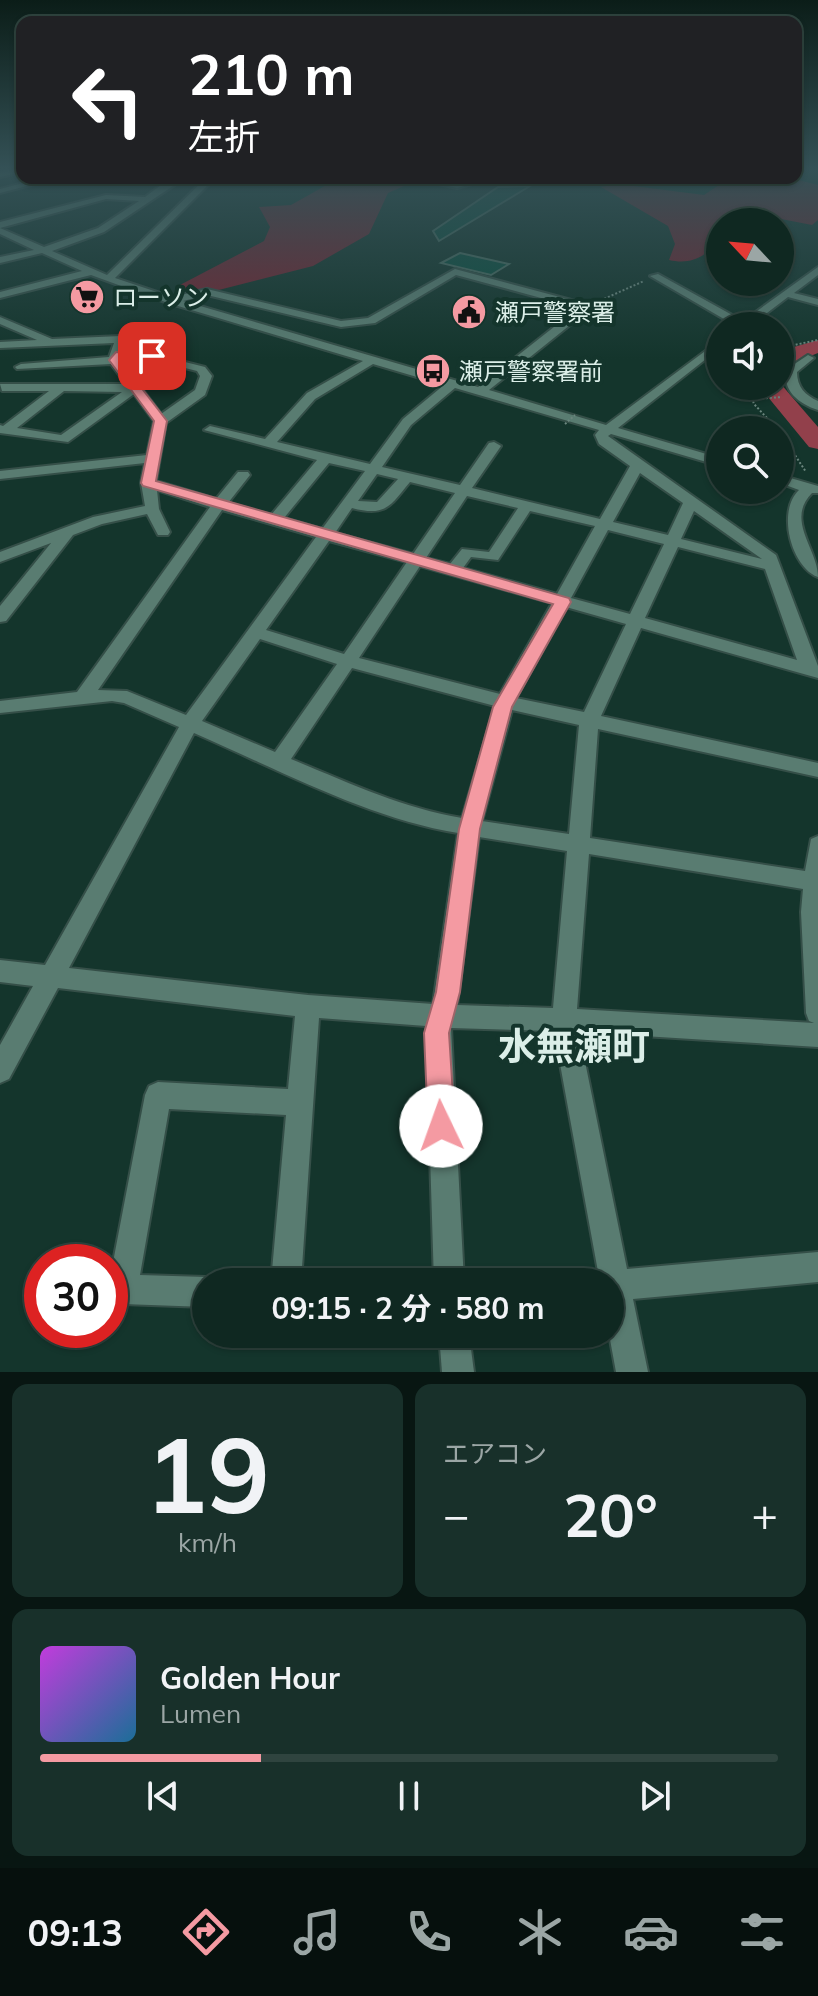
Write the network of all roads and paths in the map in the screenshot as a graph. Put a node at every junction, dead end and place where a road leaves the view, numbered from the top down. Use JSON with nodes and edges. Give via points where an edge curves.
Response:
{"nodes":[{"id":1,"x":5,"y":231,"type":"edge"},
{"id":2,"x":94,"y":231,"type":"edge"},
{"id":3,"x":157,"y":231,"type":"edge"},
{"id":4,"x":23,"y":242,"type":"junction"},
{"id":5,"x":0,"y":246,"type":"edge"},
{"id":6,"x":41,"y":250,"type":"junction"},
{"id":7,"x":52,"y":255,"type":"junction"},
{"id":8,"x":0,"y":260,"type":"edge"},
{"id":9,"x":0,"y":269,"type":"edge"},
{"id":10,"x":818,"y":270,"type":"edge"},
{"id":11,"x":91,"y":272,"type":"junction"},
{"id":12,"x":655,"y":276,"type":"joint"},
{"id":13,"x":108,"y":279,"type":"junction"},
{"id":14,"x":794,"y":288,"type":"edge"},
{"id":15,"x":0,"y":295,"type":"edge"},
{"id":16,"x":783,"y":296,"type":"edge"},
{"id":17,"x":794,"y":296,"type":"edge"},
{"id":18,"x":172,"y":301,"type":"junction"},
{"id":19,"x":818,"y":302,"type":"edge"},
{"id":20,"x":586,"y":307,"type":"junction"},
{"id":21,"x":718,"y":312,"type":"edge"},
{"id":22,"x":762,"y":312,"type":"edge"},
{"id":23,"x":0,"y":320,"type":"edge"},
{"id":24,"x":818,"y":340,"type":"edge"},
{"id":25,"x":53,"y":342,"type":"junction"},
{"id":26,"x":794,"y":344,"type":"edge"},
{"id":27,"x":2,"y":345,"type":"edge"},
{"id":28,"x":706,"y":354,"type":"edge"},
{"id":29,"x":115,"y":358,"type":"junction"},
{"id":30,"x":808,"y":358,"type":"dead end"},
{"id":31,"x":370,"y":361,"type":"junction"},
{"id":32,"x":21,"y":367,"type":"junction"},
{"id":33,"x":452,"y":384,"type":"junction"},
{"id":34,"x":1,"y":387,"type":"edge"},
{"id":35,"x":60,"y":388,"type":"junction"},
{"id":36,"x":135,"y":388,"type":"junction"},
{"id":37,"x":480,"y":391,"type":"junction"},
{"id":38,"x":753,"y":400,"type":"edge"},
{"id":39,"x":818,"y":406,"type":"edge"},
{"id":40,"x":575,"y":415,"type":"dead end"},
{"id":41,"x":766,"y":416,"type":"edge"},
{"id":42,"x":160,"y":421,"type":"junction"},
{"id":43,"x":565,"y":424,"type":"dead end"},
{"id":44,"x":606,"y":429,"type":"junction"},
{"id":45,"x":3,"y":430,"type":"edge"},
{"id":46,"x":210,"y":430,"type":"dead end"},
{"id":47,"x":268,"y":444,"type":"junction"},
{"id":48,"x":494,"y":446,"type":"dead end"},
{"id":49,"x":794,"y":454,"type":"edge"},
{"id":50,"x":152,"y":458,"type":"junction"},
{"id":51,"x":326,"y":458,"type":"junction"},
{"id":52,"x":706,"y":458,"type":"edge"},
{"id":53,"x":637,"y":466,"type":"junction"},
{"id":54,"x":373,"y":470,"type":"junction"},
{"id":55,"x":0,"y":475,"type":"edge"},
{"id":56,"x":243,"y":475,"type":"dead end"},
{"id":57,"x":406,"y":478,"type":"junction"},
{"id":58,"x":148,"y":483,"type":"junction"},
{"id":59,"x":794,"y":483,"type":"edge"},
{"id":60,"x":814,"y":489,"type":"edge"},
{"id":61,"x":463,"y":492,"type":"junction"},
{"id":62,"x":691,"y":502,"type":"junction"},
{"id":63,"x":349,"y":503,"type":"junction"},
{"id":64,"x":219,"y":505,"type":"junction"},
{"id":65,"x":526,"y":506,"type":"junction"},
{"id":66,"x":152,"y":509,"type":"junction"},
{"id":67,"x":274,"y":521,"type":"junction"},
{"id":68,"x":604,"y":524,"type":"junction"},
{"id":69,"x":69,"y":530,"type":"junction"},
{"id":70,"x":163,"y":532,"type":"dead end"},
{"id":71,"x":325,"y":536,"type":"junction"},
{"id":72,"x":674,"y":542,"type":"junction"},
{"id":73,"x":0,"y":557,"type":"edge"},
{"id":74,"x":417,"y":561,"type":"junction"},
{"id":75,"x":772,"y":566,"type":"junction"},
{"id":76,"x":454,"y":570,"type":"junction"},
{"id":77,"x":818,"y":572,"type":"edge"},
{"id":78,"x":563,"y":602,"type":"junction"},
{"id":79,"x":0,"y":617,"type":"edge"},
{"id":80,"x":635,"y":622,"type":"junction"},
{"id":81,"x":255,"y":632,"type":"junction"},
{"id":82,"x":348,"y":661,"type":"junction"},
{"id":83,"x":814,"y":671,"type":"edge"},
{"id":84,"x":83,"y":698,"type":"junction"},
{"id":85,"x":505,"y":702,"type":"junction"},
{"id":86,"x":0,"y":707,"type":"edge"},
{"id":87,"x":589,"y":721,"type":"junction"},
{"id":88,"x":191,"y":722,"type":"junction"},
{"id":89,"x":279,"y":762,"type":"junction"},
{"id":90,"x":818,"y":770,"type":"edge"},
{"id":91,"x":469,"y":829,"type":"junction"},
{"id":92,"x":578,"y":844,"type":"junction"},
{"id":93,"x":818,"y":845,"type":"edge"},
{"id":94,"x":816,"y":882,"type":"edge"},
{"id":95,"x":0,"y":971,"type":"edge"},
{"id":96,"x":52,"y":976,"type":"junction"},
{"id":97,"x":308,"y":1006,"type":"junction"},
{"id":98,"x":818,"y":1013,"type":"edge"},
{"id":99,"x":440,"y":1016,"type":"junction"},
{"id":100,"x":564,"y":1020,"type":"junction"},
{"id":101,"x":818,"y":1035,"type":"edge"},
{"id":102,"x":0,"y":1070,"type":"edge"},
{"id":103,"x":299,"y":1103,"type":"junction"},
{"id":104,"x":818,"y":1267,"type":"edge"},
{"id":105,"x":287,"y":1268,"type":"edge"},
{"id":106,"x":448,"y":1268,"type":"edge"},
{"id":107,"x":610,"y":1268,"type":"edge"},
{"id":108,"x":624,"y":1285,"type":"edge"},
{"id":109,"x":192,"y":1291,"type":"edge"},
{"id":110,"x":624,"y":1336,"type":"edge"},
{"id":111,"x":455,"y":1348,"type":"edge"},
{"id":112,"x":458,"y":1372,"type":"edge"},
{"id":113,"x":632,"y":1372,"type":"edge"}],
"edges":[{"from":1,"to":4,"type":"street"},
{"from":2,"to":6,"type":"street"},
{"from":3,"to":13,"type":"street"},
{"from":4,"to":5,"type":"street"},
{"from":4,"to":6,"type":"street"},
{"from":6,"to":7,"type":"street"},
{"from":6,"to":8,"type":"street"},
{"from":7,"to":9,"type":"street"},
{"from":7,"to":11,"type":"street"},
{"from":10,"to":14,"type":"street"},
{"from":11,"to":13,"type":"street"},
{"from":11,"to":15,"type":"street"},
{"from":12,"to":20,"type":"path"},
{"from":12,"to":21,"type":"street"},
{"from":13,"to":18,"type":"street"},
{"from":16,"to":22,"type":"street"},
{"from":17,"to":19,"type":"street"},
{"from":18,"to":20,"type":"street","via":[[207,292],[341,324],[371,321],[455,272]]},
{"from":18,"to":31,"type":"street"},
{"from":20,"to":37,"type":"street"},
{"from":23,"to":25,"type":"street"},
{"from":24,"to":26,"type":"path"},
{"from":25,"to":27,"type":"street"},
{"from":25,"to":29,"type":"street","via":[[121,339]]},
{"from":27,"to":32,"type":"street"},
{"from":28,"to":44,"type":"street"},
{"from":29,"to":32,"type":"street"},
{"from":29,"to":36,"type":"street"},
{"from":29,"to":42,"type":"street","via":[[145,355],[201,369],[206,376],[201,392]]},
{"from":30,"to":39,"type":"street","via":[[791,371],[790,380],[802,399]]},
{"from":31,"to":33,"type":"street"},
{"from":31,"to":47,"type":"street","via":[[311,396]]},
{"from":32,"to":34,"type":"street"},
{"from":33,"to":37,"type":"street"},
{"from":33,"to":54,"type":"street","via":[[407,422]]},
{"from":34,"to":35,"type":"street"},
{"from":35,"to":36,"type":"street"},
{"from":35,"to":45,"type":"street"},
{"from":36,"to":42,"type":"street"},
{"from":36,"to":45,"type":"street","via":[[63,439]]},
{"from":37,"to":44,"type":"street"},
{"from":38,"to":41,"type":"path"},
{"from":40,"to":43,"type":"path","bridge":true},
{"from":42,"to":50,"type":"street"},
{"from":44,"to":52,"type":"street"},
{"from":44,"to":53,"type":"street","via":[[604,441]]},
{"from":46,"to":47,"type":"street"},
{"from":47,"to":51,"type":"street"},
{"from":48,"to":61,"type":"street"},
{"from":49,"to":60,"type":"path"},
{"from":50,"to":55,"type":"street"},
{"from":50,"to":58,"type":"street"},
{"from":51,"to":54,"type":"street"},
{"from":51,"to":67,"type":"street"},
{"from":53,"to":62,"type":"street"},
{"from":53,"to":68,"type":"street"},
{"from":54,"to":57,"type":"street"},
{"from":54,"to":63,"type":"street"},
{"from":56,"to":64,"type":"street"},
{"from":57,"to":61,"type":"street"},
{"from":57,"to":63,"type":"street","via":[[382,506]]},
{"from":58,"to":64,"type":"street"},
{"from":58,"to":66,"type":"street"},
{"from":59,"to":60,"type":"street"},
{"from":60,"to":77,"type":"street","via":[[796,503],[792,522]]},
{"from":61,"to":65,"type":"street"},
{"from":61,"to":74,"type":"street"},
{"from":62,"to":72,"type":"street"},
{"from":62,"to":75,"type":"street","via":[[771,558]]},
{"from":63,"to":71,"type":"street"},
{"from":64,"to":67,"type":"street"},
{"from":64,"to":84,"type":"street"},
{"from":65,"to":68,"type":"street"},
{"from":65,"to":76,"type":"street","via":[[493,557],[467,552]]},
{"from":66,"to":69,"type":"street"},
{"from":66,"to":70,"type":"street"},
{"from":67,"to":71,"type":"street"},
{"from":68,"to":72,"type":"street"},
{"from":68,"to":78,"type":"street"},
{"from":69,"to":73,"type":"street"},
{"from":69,"to":79,"type":"street"},
{"from":71,"to":74,"type":"street"},
{"from":71,"to":81,"type":"street"},
{"from":72,"to":75,"type":"street"},
{"from":72,"to":80,"type":"street"},
{"from":74,"to":76,"type":"street"},
{"from":74,"to":82,"type":"street"},
{"from":75,"to":83,"type":"street"},
{"from":76,"to":78,"type":"street"},
{"from":78,"to":80,"type":"street"},
{"from":78,"to":85,"type":"street"},
{"from":80,"to":83,"type":"street"},
{"from":80,"to":87,"type":"street"},
{"from":81,"to":82,"type":"street"},
{"from":81,"to":88,"type":"street"},
{"from":82,"to":85,"type":"street"},
{"from":82,"to":89,"type":"street"},
{"from":84,"to":86,"type":"street"},
{"from":84,"to":88,"type":"street","via":[[127,697]]},
{"from":85,"to":87,"type":"street"},
{"from":85,"to":91,"type":"street"},
{"from":87,"to":90,"type":"street"},
{"from":87,"to":92,"type":"street"},
{"from":88,"to":89,"type":"street"},
{"from":88,"to":96,"type":"street"},
{"from":89,"to":91,"type":"street","via":[[386,807]]},
{"from":91,"to":92,"type":"street"},
{"from":91,"to":99,"type":"street","via":[[448,992]]},
{"from":92,"to":94,"type":"street"},
{"from":92,"to":100,"type":"street"},
{"from":93,"to":94,"type":"street"},
{"from":94,"to":98,"type":"street","via":[[812,912]]},
{"from":95,"to":96,"type":"street"},
{"from":96,"to":97,"type":"street"},
{"from":96,"to":102,"type":"street"},
{"from":97,"to":99,"type":"street"},
{"from":97,"to":103,"type":"street"},
{"from":99,"to":100,"type":"street"},
{"from":99,"to":106,"type":"street"},
{"from":100,"to":101,"type":"street"},
{"from":100,"to":107,"type":"street"},
{"from":103,"to":105,"type":"street"},
{"from":103,"to":109,"type":"street","via":[[158,1095],[123,1289]]},
{"from":104,"to":108,"type":"street"},
{"from":110,"to":113,"type":"street"},
{"from":111,"to":112,"type":"street"}]}
